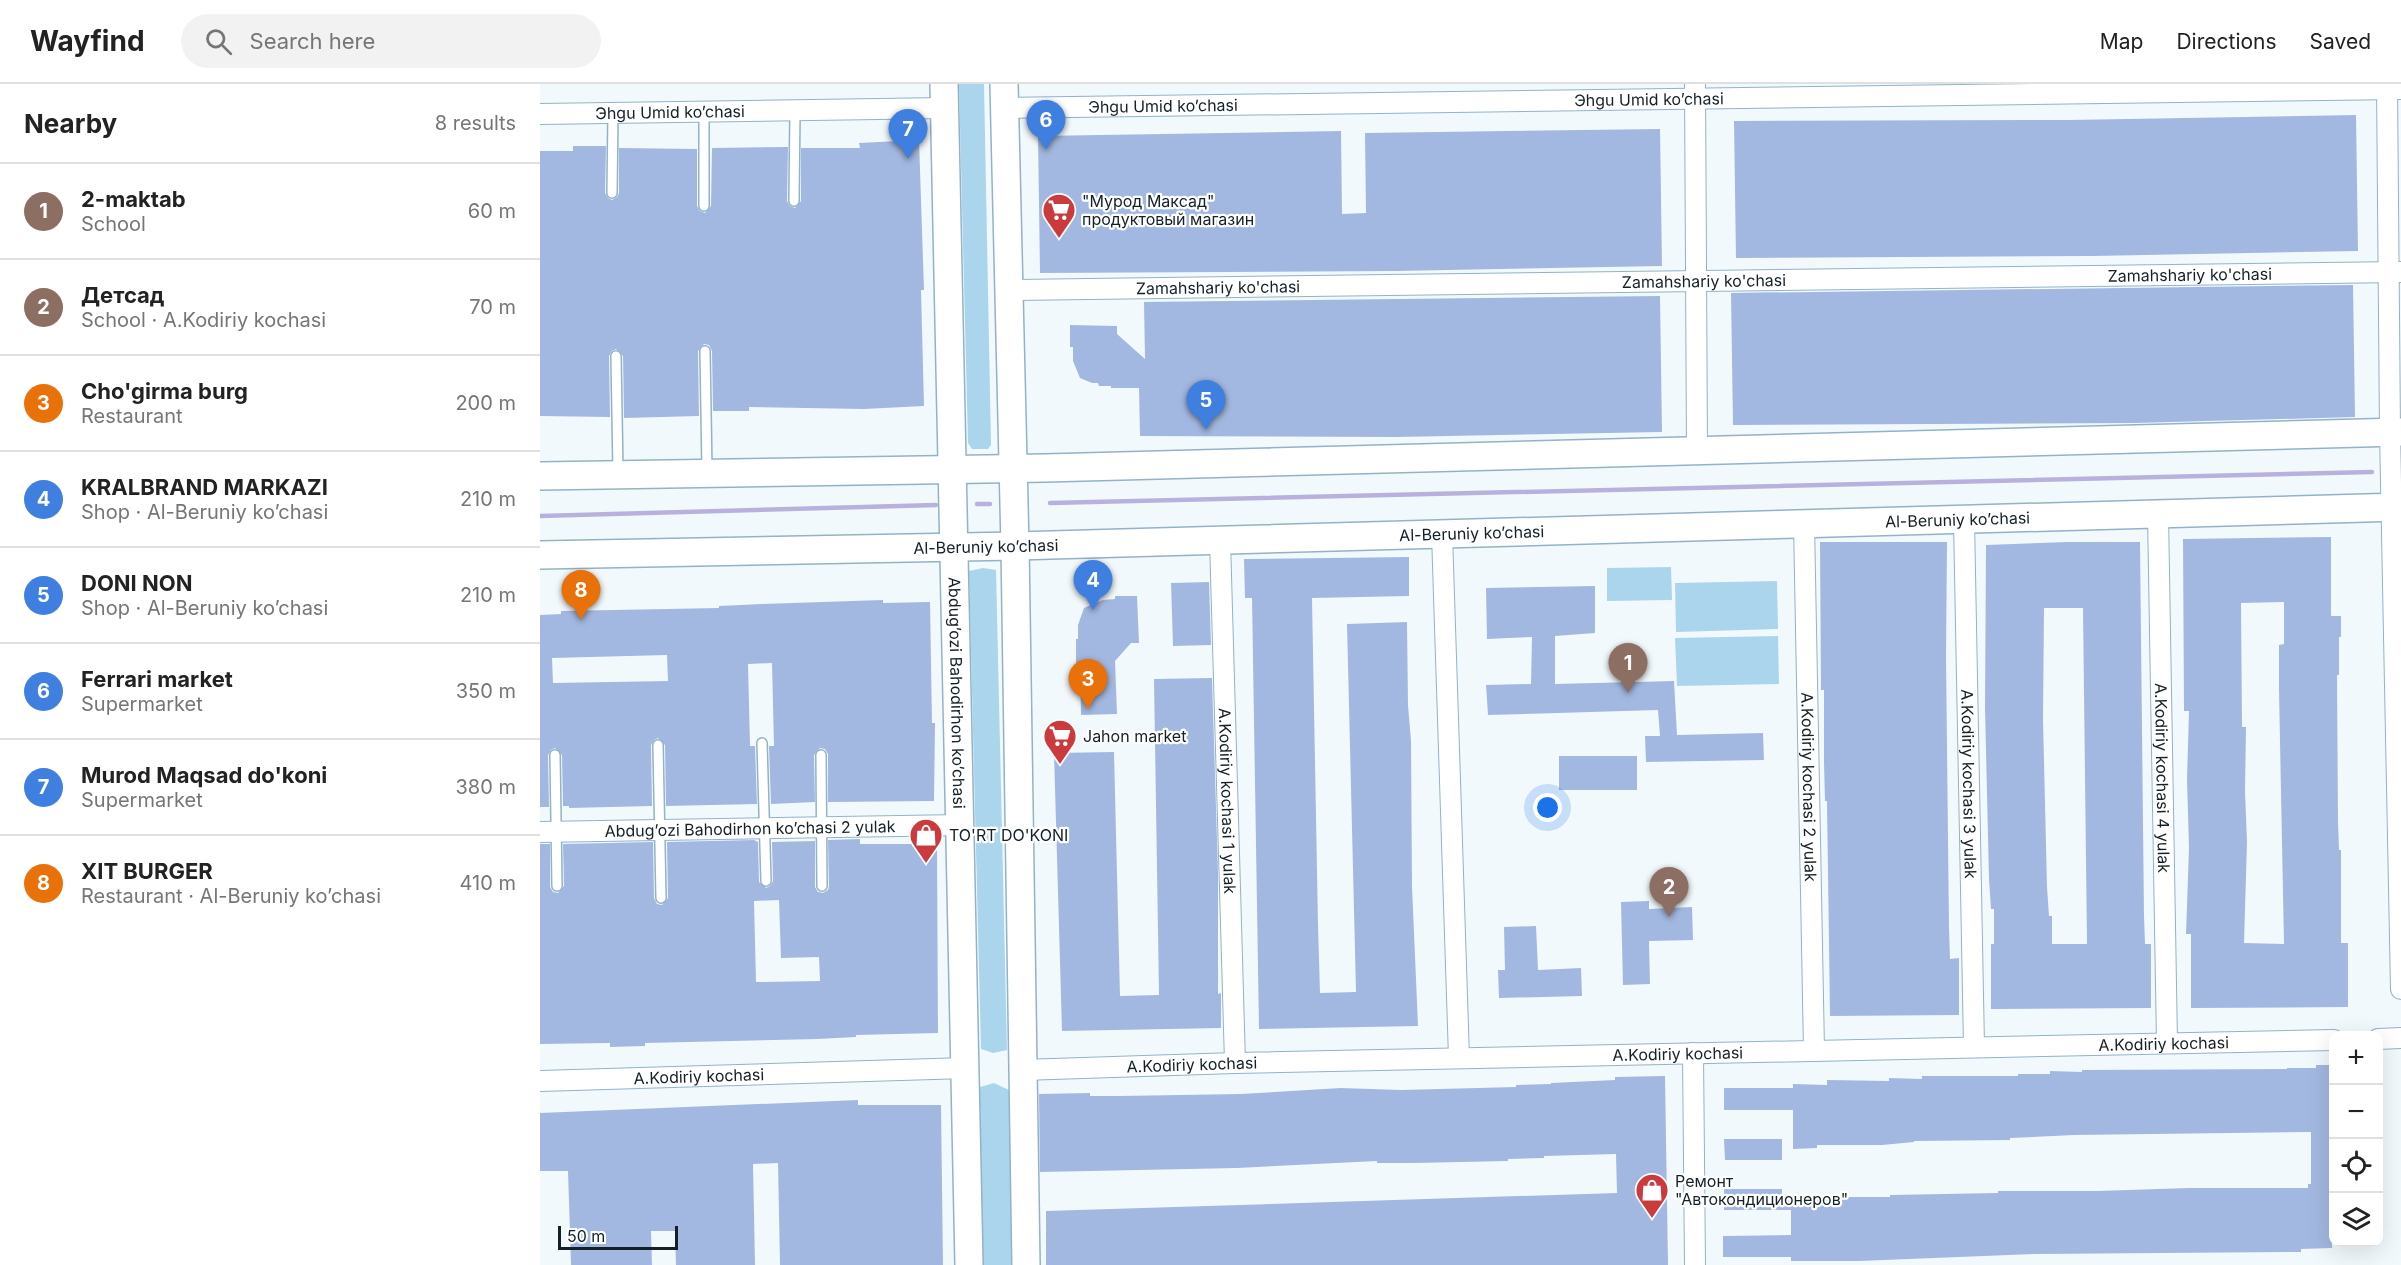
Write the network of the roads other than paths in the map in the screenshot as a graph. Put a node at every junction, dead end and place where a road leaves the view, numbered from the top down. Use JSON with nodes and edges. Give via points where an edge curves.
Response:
{"nodes":[{"id":1,"x":2391,"y":88,"type":"edge"},
{"id":2,"x":1695,"y":92,"type":"edge"},
{"id":3,"x":944,"y":96,"type":"edge"},
{"id":4,"x":1005,"y":96,"type":"edge"},
{"id":5,"x":795,"y":110,"type":"junction"},
{"id":6,"x":704,"y":112,"type":"junction"},
{"id":7,"x":613,"y":113,"type":"junction"},
{"id":8,"x":540,"y":114,"type":"edge"},
{"id":9,"x":612,"y":193,"type":"dead end"},
{"id":10,"x":794,"y":201,"type":"dead end"},
{"id":11,"x":704,"y":206,"type":"dead end"},
{"id":12,"x":2395,"y":272,"type":"edge"},
{"id":13,"x":1696,"y":281,"type":"junction"},
{"id":14,"x":1008,"y":290,"type":"junction"},
{"id":15,"x":705,"y":351,"type":"dead end"},
{"id":16,"x":616,"y":356,"type":"dead end"},
{"id":17,"x":2396,"y":432,"type":"edge"},
{"id":18,"x":1697,"y":450,"type":"junction"},
{"id":19,"x":1012,"y":468,"type":"junction"},
{"id":20,"x":953,"y":469,"type":"junction"},
{"id":21,"x":707,"y":473,"type":"junction"},
{"id":22,"x":618,"y":474,"type":"junction"},
{"id":23,"x":540,"y":476,"type":"edge"},
{"id":24,"x":2396,"y":507,"type":"edge"},
{"id":25,"x":2158,"y":514,"type":"junction"},
{"id":26,"x":1964,"y":520,"type":"junction"},
{"id":27,"x":1804,"y":523,"type":"junction"},
{"id":28,"x":1442,"y":534,"type":"junction"},
{"id":29,"x":1220,"y":540,"type":"junction"},
{"id":30,"x":955,"y":546,"type":"junction"},
{"id":31,"x":1015,"y":546,"type":"junction"},
{"id":32,"x":540,"y":555,"type":"edge"},
{"id":33,"x":762,"y":743,"type":"dead end"},
{"id":34,"x":658,"y":745,"type":"dead end"},
{"id":35,"x":555,"y":755,"type":"dead end"},
{"id":36,"x":821,"y":755,"type":"dead end"},
{"id":37,"x":961,"y":825,"type":"junction"},
{"id":38,"x":822,"y":827,"type":"junction"},
{"id":39,"x":765,"y":828,"type":"junction"},
{"id":40,"x":660,"y":830,"type":"junction"},
{"id":41,"x":548,"y":832,"type":"edge"},
{"id":42,"x":766,"y":881,"type":"dead end"},
{"id":43,"x":557,"y":886,"type":"dead end"},
{"id":44,"x":822,"y":886,"type":"dead end"},
{"id":45,"x":661,"y":898,"type":"dead end"},
{"id":46,"x":2401,"y":989,"type":"edge"},
{"id":47,"x":2401,"y":1038,"type":"edge"},
{"id":48,"x":2383,"y":1039,"type":"edge"},
{"id":49,"x":2329,"y":1040,"type":"edge"},
{"id":50,"x":2166,"y":1043,"type":"junction"},
{"id":51,"x":1974,"y":1047,"type":"junction"},
{"id":52,"x":1814,"y":1051,"type":"junction"},
{"id":53,"x":1693,"y":1053,"type":"junction"},
{"id":54,"x":1459,"y":1058,"type":"junction"},
{"id":55,"x":1235,"y":1063,"type":"junction"},
{"id":56,"x":966,"y":1068,"type":"junction"},
{"id":57,"x":1022,"y":1070,"type":"junction"},
{"id":58,"x":540,"y":1081,"type":"edge"},
{"id":59,"x":969,"y":1265,"type":"edge"},
{"id":60,"x":1026,"y":1265,"type":"edge"},
{"id":61,"x":1695,"y":1265,"type":"edge"}],
"edges":[{"from":1,"to":2,"type":"street","name":"Эhgu Umid ko’chasi"},
{"from":1,"to":12,"type":"street"},
{"from":2,"to":4,"type":"street","name":"Эhgu Umid ko’chasi"},
{"from":2,"to":13,"type":"street"},
{"from":3,"to":5,"type":"street","name":"Эhgu Umid ko’chasi"},
{"from":3,"to":20,"type":"main road","name":"Abdug’ozi Bahodirhon ko’chasi"},
{"from":4,"to":14,"type":"main road"},
{"from":5,"to":6,"type":"street","name":"Эhgu Umid ko’chasi"},
{"from":5,"to":10,"type":"lane"},
{"from":6,"to":7,"type":"street","name":"Эhgu Umid ko’chasi"},
{"from":6,"to":11,"type":"lane"},
{"from":7,"to":8,"type":"street","name":"Эhgu Umid ko’chasi"},
{"from":7,"to":9,"type":"lane"},
{"from":12,"to":13,"type":"street","name":"Zamahshariy ko'chasi"},
{"from":12,"to":17,"type":"street"},
{"from":13,"to":14,"type":"street","name":"Zamahshariy ko'chasi"},
{"from":13,"to":18,"type":"street"},
{"from":14,"to":19,"type":"main road"},
{"from":15,"to":21,"type":"lane"},
{"from":16,"to":22,"type":"lane"},
{"from":17,"to":18,"type":"main road"},
{"from":17,"to":24,"type":"street"},
{"from":18,"to":19,"type":"main road"},
{"from":19,"to":20,"type":"main road"},
{"from":19,"to":31,"type":"main road"},
{"from":20,"to":21,"type":"main road"},
{"from":20,"to":30,"type":"main road","name":"Abdug’ozi Bahodirhon ko’chasi"},
{"from":21,"to":22,"type":"main road"},
{"from":22,"to":23,"type":"main road"},
{"from":24,"to":25,"type":"main road","name":"Al-Beruniy ko’chasi"},
{"from":24,"to":46,"type":"street"},
{"from":25,"to":26,"type":"main road","name":"Al-Beruniy ko’chasi"},
{"from":25,"to":50,"type":"street","name":"A.Kodiriy kochasi 4 yulak"},
{"from":26,"to":27,"type":"main road","name":"Al-Beruniy ko’chasi"},
{"from":26,"to":51,"type":"street","name":"A.Kodiriy kochasi 3 yulak"},
{"from":27,"to":28,"type":"main road","name":"Al-Beruniy ko’chasi"},
{"from":27,"to":52,"type":"street","name":"A.Kodiriy kochasi 2 yulak"},
{"from":28,"to":29,"type":"main road","name":"Al-Beruniy ko’chasi"},
{"from":28,"to":54,"type":"street"},
{"from":29,"to":31,"type":"main road","name":"Al-Beruniy ko’chasi"},
{"from":29,"to":55,"type":"street","name":"A.Kodiriy kochasi 1 yulak"},
{"from":30,"to":31,"type":"main road","name":"Al-Beruniy ko’chasi"},
{"from":30,"to":32,"type":"main road","name":"Al-Beruniy ko’chasi"},
{"from":30,"to":37,"type":"main road","name":"Abdug’ozi Bahodirhon ko’chasi"},
{"from":31,"to":57,"type":"main road"},
{"from":33,"to":39,"type":"lane"},
{"from":34,"to":40,"type":"lane"},
{"from":35,"to":41,"type":"lane"},
{"from":36,"to":38,"type":"lane"},
{"from":37,"to":38,"type":"street","name":"Abdug’ozi Bahodirhon ko’chasi 2 yulak"},
{"from":37,"to":56,"type":"main road","name":"Abdug’ozi Bahodirhon ko’chasi"},
{"from":38,"to":39,"type":"street","name":"Abdug’ozi Bahodirhon ko’chasi 2 yulak"},
{"from":38,"to":44,"type":"lane"},
{"from":39,"to":40,"type":"street","name":"Abdug’ozi Bahodirhon ko’chasi 2 yulak"},
{"from":39,"to":42,"type":"lane"},
{"from":40,"to":41,"type":"street","name":"Abdug’ozi Bahodirhon ko’chasi 2 yulak"},
{"from":40,"to":45,"type":"lane"},
{"from":41,"to":43,"type":"lane"},
{"from":47,"to":48,"type":"street"},
{"from":49,"to":50,"type":"street","name":"A.Kodiriy kochasi"},
{"from":50,"to":51,"type":"street","name":"A.Kodiriy kochasi"},
{"from":51,"to":52,"type":"street","name":"A.Kodiriy kochasi"},
{"from":52,"to":53,"type":"street","name":"A.Kodiriy kochasi"},
{"from":53,"to":54,"type":"street","name":"A.Kodiriy kochasi"},
{"from":53,"to":61,"type":"street"},
{"from":54,"to":55,"type":"street","name":"A.Kodiriy kochasi"},
{"from":55,"to":57,"type":"street","name":"A.Kodiriy kochasi"},
{"from":56,"to":58,"type":"street","name":"A.Kodiriy kochasi"},
{"from":56,"to":59,"type":"main road","name":"Abdug’ozi Bahodirhon ko’chasi"},
{"from":57,"to":60,"type":"main road"}]}
